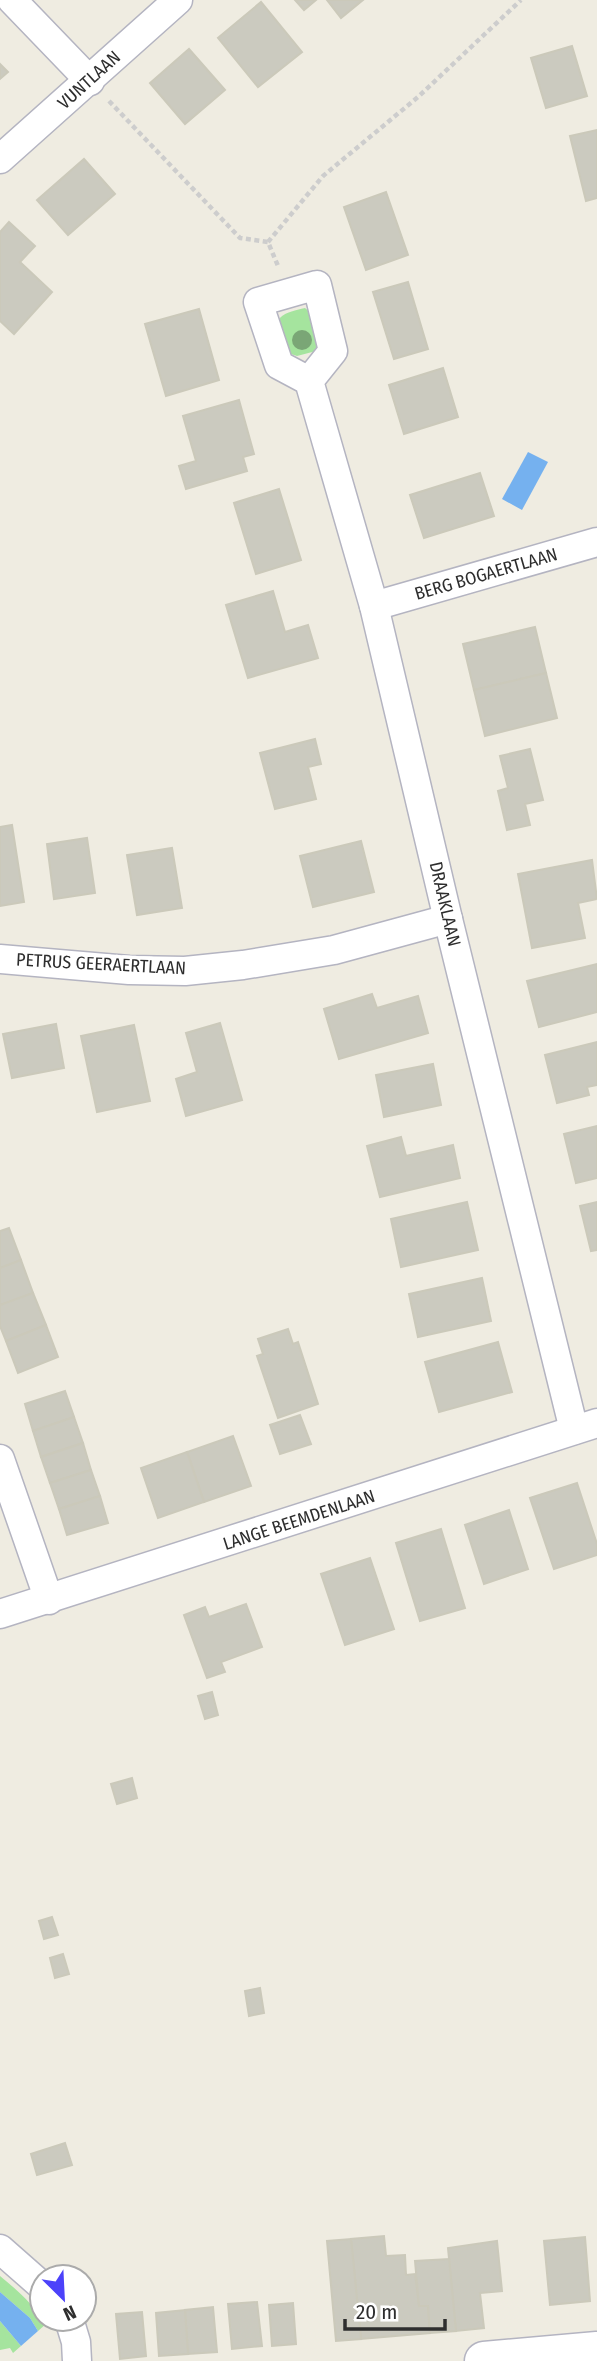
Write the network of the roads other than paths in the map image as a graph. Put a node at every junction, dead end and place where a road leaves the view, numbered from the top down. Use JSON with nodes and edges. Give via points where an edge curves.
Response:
{"nodes":[{"id":1,"x":12,"y":0,"type":"edge"},
{"id":2,"x":178,"y":0,"type":"edge"},
{"id":3,"x":90,"y":81,"type":"junction"},
{"id":4,"x":0,"y":159,"type":"edge"},
{"id":5,"x":309,"y":380,"type":"junction"},
{"id":6,"x":597,"y":542,"type":"edge"},
{"id":7,"x":374,"y":606,"type":"junction"},
{"id":8,"x":448,"y":919,"type":"junction"},
{"id":9,"x":0,"y":959,"type":"edge"},
{"id":10,"x":586,"y":1426,"type":"edge"},
{"id":11,"x":0,"y":1459,"type":"edge"},
{"id":12,"x":49,"y":1600,"type":"junction"},
{"id":13,"x":0,"y":1614,"type":"edge"},
{"id":14,"x":0,"y":2249,"type":"edge"},
{"id":15,"x":28,"y":2274,"type":"edge"},
{"id":16,"x":73,"y":2333,"type":"edge"},
{"id":17,"x":597,"y":2351,"type":"edge"},
{"id":18,"x":77,"y":2361,"type":"edge"},
{"id":19,"x":484,"y":2361,"type":"edge"}],
"edges":[{"from":1,"to":3,"type":"street"},
{"from":2,"to":3,"type":"street","name":"VUNTLAAN"},
{"from":3,"to":4,"type":"street","name":"VUNTLAAN"},
{"from":5,"to":5,"type":"street","via":[[332,351],[317,285],[258,302],[279,365]]},
{"from":5,"to":7,"type":"street","name":"DRAAKLAAN"},
{"from":6,"to":7,"type":"street","name":"BERG BOGAERTLAAN"},
{"from":7,"to":8,"type":"street","name":"DRAAKLAAN"},
{"from":8,"to":9,"type":"street","name":"PETRUS GEERAERTLAAN","via":[[334,950],[185,971]]},
{"from":8,"to":10,"type":"street","name":"DRAAKLAAN"},
{"from":10,"to":12,"type":"street","name":"LANGE BEEMDENLAAN"},
{"from":11,"to":12,"type":"street"},
{"from":12,"to":13,"type":"street","name":"LANGE BEEMDENLAAN"},
{"from":14,"to":15,"type":"street"},
{"from":16,"to":18,"type":"street"},
{"from":17,"to":19,"type":"street"}]}
